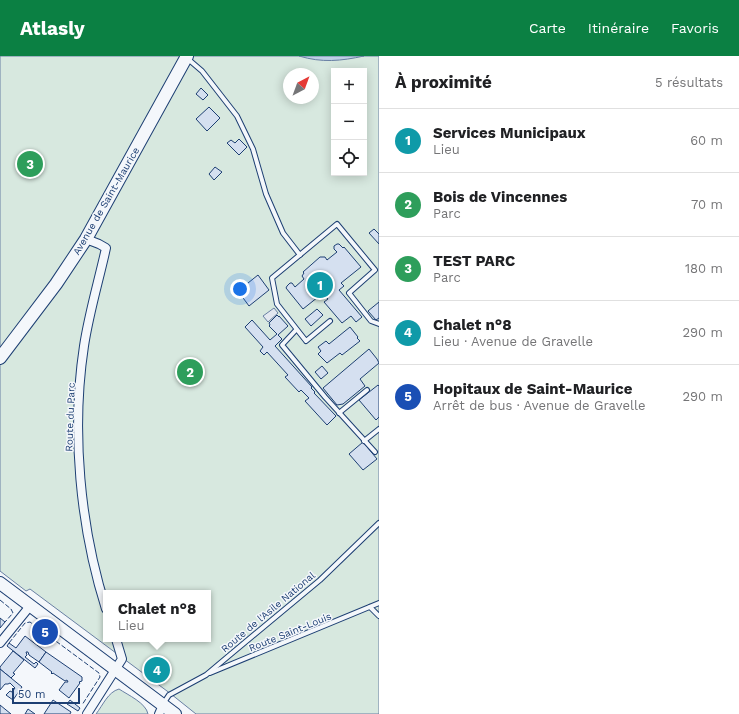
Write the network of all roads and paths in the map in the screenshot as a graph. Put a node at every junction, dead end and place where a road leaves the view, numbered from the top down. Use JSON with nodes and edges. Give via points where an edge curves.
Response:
{"nodes":[{"id":1,"x":186,"y":57,"type":"edge"},
{"id":2,"x":86,"y":239,"type":"junction"},
{"id":3,"x":300,"y":255,"type":"junction"},
{"id":4,"x":330,"y":321,"type":"dead end"},
{"id":5,"x":379,"y":324,"type":"edge"},
{"id":6,"x":296,"y":330,"type":"junction"},
{"id":7,"x":0,"y":358,"type":"edge"},
{"id":8,"x":367,"y":390,"type":"dead end"},
{"id":9,"x":339,"y":413,"type":"junction"},
{"id":10,"x":379,"y":429,"type":"edge"},
{"id":11,"x":364,"y":441,"type":"junction"},
{"id":12,"x":375,"y":452,"type":"dead end"},
{"id":13,"x":379,"y":523,"type":"edge"},
{"id":14,"x":0,"y":583,"type":"edge"},
{"id":15,"x":103,"y":599,"type":"edge"},
{"id":16,"x":379,"y":603,"type":"edge"},
{"id":17,"x":30,"y":606,"type":"junction"},
{"id":18,"x":370,"y":607,"type":"junction"},
{"id":19,"x":379,"y":616,"type":"edge"},
{"id":20,"x":117,"y":642,"type":"edge"},
{"id":21,"x":0,"y":643,"type":"edge"},
{"id":22,"x":116,"y":670,"type":"junction"},
{"id":23,"x":206,"y":675,"type":"junction"},
{"id":24,"x":161,"y":709,"type":"edge"},
{"id":25,"x":87,"y":714,"type":"edge"},
{"id":26,"x":175,"y":714,"type":"edge"}],
"edges":[{"from":1,"to":2,"type":"main road","name":"Avenue de Saint-Maurice"},
{"from":1,"to":3,"type":"lane","via":[[202,71],[237,116],[254,149],[266,194],[283,233]]},
{"from":2,"to":7,"type":"main road","name":"Avenue de Saint-Maurice","via":[[56,284]]},
{"from":2,"to":15,"type":"street","name":"Route du Parc","via":[[106,248],[84,345],[79,395],[78,453],[85,522]]},
{"from":3,"to":5,"type":"lane","via":[[337,224],[375,270],[349,293],[371,321]]},
{"from":3,"to":6,"type":"lane","via":[[272,278],[277,304]]},
{"from":4,"to":6,"type":"lane","via":[[306,342]]},
{"from":6,"to":9,"type":"lane","via":[[282,345]]},
{"from":8,"to":9,"type":"lane"},
{"from":9,"to":11,"type":"lane"},
{"from":10,"to":11,"type":"lane"},
{"from":11,"to":12,"type":"lane"},
{"from":13,"to":23,"type":"lane","name":"Route de l'Asile National","via":[[320,580]]},
{"from":14,"to":17,"type":"main road"},
{"from":16,"to":18,"type":"lane","name":"Route Saint-Louis"},
{"from":17,"to":21,"type":"street"},
{"from":17,"to":22,"type":"main road"},
{"from":18,"to":19,"type":"lane"},
{"from":18,"to":23,"type":"lane","name":"Route Saint-Louis"},
{"from":20,"to":22,"type":"street","via":[[122,659]]},
{"from":22,"to":24,"type":"main road"},
{"from":22,"to":25,"type":"street"},
{"from":23,"to":24,"type":"lane","name":"Route de l'Asile National","via":[[169,695]]},
{"from":24,"to":26,"type":"main road"}]}
